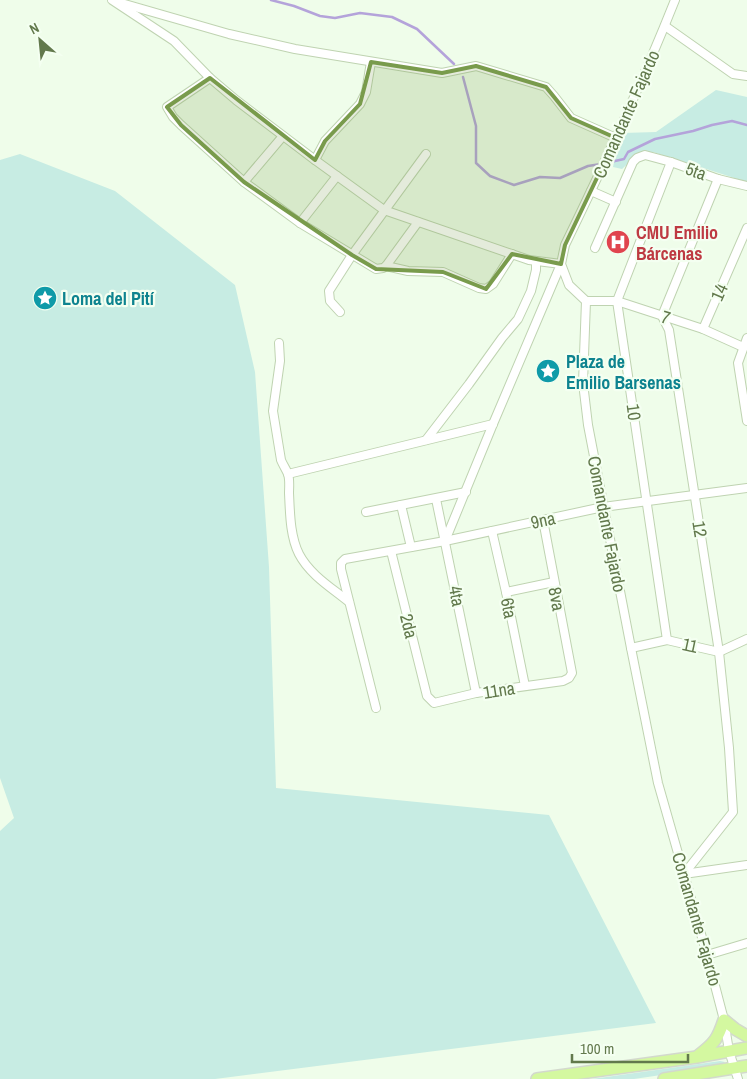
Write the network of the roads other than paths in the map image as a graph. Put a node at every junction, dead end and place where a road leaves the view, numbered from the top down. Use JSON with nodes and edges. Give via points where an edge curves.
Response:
{"nodes":[{"id":1,"x":675,"y":0,"type":"edge"},
{"id":2,"x":113,"y":1,"type":"edge"},
{"id":3,"x":665,"y":26,"type":"junction"},
{"id":4,"x":371,"y":62,"type":"junction"},
{"id":5,"x":747,"y":76,"type":"edge"},
{"id":6,"x":210,"y":78,"type":"junction"},
{"id":7,"x":283,"y":136,"type":"junction"},
{"id":8,"x":616,"y":138,"type":"junction"},
{"id":9,"x":426,"y":154,"type":"dead end"},
{"id":10,"x":315,"y":160,"type":"junction"},
{"id":11,"x":671,"y":162,"type":"junction"},
{"id":12,"x":337,"y":176,"type":"junction"},
{"id":13,"x":718,"y":180,"type":"junction"},
{"id":14,"x":244,"y":182,"type":"junction"},
{"id":15,"x":747,"y":186,"type":"edge"},
{"id":16,"x":591,"y":191,"type":"junction"},
{"id":17,"x":616,"y":202,"type":"junction"},
{"id":18,"x":384,"y":210,"type":"junction"},
{"id":19,"x":300,"y":222,"type":"junction"},
{"id":20,"x":418,"y":222,"type":"junction"},
{"id":21,"x":747,"y":228,"type":"edge"},
{"id":22,"x":595,"y":248,"type":"dead end"},
{"id":23,"x":512,"y":254,"type":"junction"},
{"id":24,"x":352,"y":255,"type":"junction"},
{"id":25,"x":536,"y":261,"type":"junction"},
{"id":26,"x":560,"y":264,"type":"junction"},
{"id":27,"x":386,"y":266,"type":"junction"},
{"id":28,"x":586,"y":301,"type":"junction"},
{"id":29,"x":618,"y":301,"type":"junction"},
{"id":30,"x":340,"y":312,"type":"dead end"},
{"id":31,"x":662,"y":316,"type":"junction"},
{"id":32,"x":702,"y":329,"type":"junction"},
{"id":33,"x":747,"y":338,"type":"edge"},
{"id":34,"x":279,"y":343,"type":"dead end"},
{"id":35,"x":744,"y":346,"type":"junction"},
{"id":36,"x":747,"y":421,"type":"edge"},
{"id":37,"x":493,"y":424,"type":"junction"},
{"id":38,"x":426,"y":440,"type":"junction"},
{"id":39,"x":288,"y":474,"type":"junction"},
{"id":40,"x":747,"y":488,"type":"edge"},
{"id":41,"x":466,"y":492,"type":"junction"},
{"id":42,"x":695,"y":495,"type":"junction"},
{"id":43,"x":436,"y":499,"type":"junction"},
{"id":44,"x":647,"y":502,"type":"junction"},
{"id":45,"x":401,"y":506,"type":"junction"},
{"id":46,"x":603,"y":507,"type":"junction"},
{"id":47,"x":366,"y":512,"type":"dead end"},
{"id":48,"x":543,"y":520,"type":"junction"},
{"id":49,"x":492,"y":531,"type":"junction"},
{"id":50,"x":446,"y":541,"type":"junction"},
{"id":51,"x":411,"y":547,"type":"junction"},
{"id":52,"x":391,"y":551,"type":"junction"},
{"id":53,"x":554,"y":582,"type":"junction"},
{"id":54,"x":506,"y":592,"type":"junction"},
{"id":55,"x":349,"y":602,"type":"junction"},
{"id":56,"x":747,"y":639,"type":"edge"},
{"id":57,"x":667,"y":640,"type":"junction"},
{"id":58,"x":631,"y":648,"type":"junction"},
{"id":59,"x":720,"y":652,"type":"junction"},
{"id":60,"x":569,"y":678,"type":"joint"},
{"id":61,"x":524,"y":686,"type":"junction"},
{"id":62,"x":476,"y":693,"type":"junction"},
{"id":63,"x":430,"y":700,"type":"joint"},
{"id":64,"x":376,"y":708,"type":"dead end"},
{"id":65,"x":747,"y":865,"type":"edge"},
{"id":66,"x":684,"y":874,"type":"junction"},
{"id":67,"x":747,"y":943,"type":"edge"},
{"id":68,"x":707,"y":954,"type":"junction"},
{"id":69,"x":724,"y":1020,"type":"junction"},
{"id":70,"x":747,"y":1036,"type":"edge"},
{"id":71,"x":747,"y":1048,"type":"edge"},
{"id":72,"x":729,"y":1051,"type":"junction"},
{"id":73,"x":697,"y":1057,"type":"junction"},
{"id":74,"x":747,"y":1066,"type":"edge"},
{"id":75,"x":736,"y":1074,"type":"edge"},
{"id":76,"x":669,"y":1078,"type":"edge"},
{"id":77,"x":537,"y":1079,"type":"edge"},
{"id":78,"x":686,"y":1079,"type":"edge"}],
"edges":[{"from":1,"to":3,"type":"street","name":"Comandante Fajardo"},
{"from":2,"to":4,"type":"street","via":[[229,34]]},
{"from":2,"to":6,"type":"street","via":[[174,42]]},
{"from":3,"to":5,"type":"street","via":[[733,74]]},
{"from":3,"to":8,"type":"street","name":"Comandante Fajardo"},
{"from":4,"to":8,"type":"street","via":[[442,73],[476,66],[546,87],[571,118]]},
{"from":4,"to":10,"type":"street","via":[[366,92],[360,104],[325,141]]},
{"from":6,"to":7,"type":"street"},
{"from":6,"to":14,"type":"street","via":[[167,107],[181,125]]},
{"from":7,"to":10,"type":"street"},
{"from":7,"to":14,"type":"street"},
{"from":8,"to":16,"type":"street","name":"Comandante Fajardo"},
{"from":9,"to":18,"type":"street"},
{"from":10,"to":12,"type":"street"},
{"from":11,"to":13,"type":"street","name":"5ta"},
{"from":11,"to":17,"type":"street","name":"5ta","via":[[645,155],[637,158]]},
{"from":11,"to":29,"type":"street","name":"10"},
{"from":12,"to":18,"type":"street"},
{"from":12,"to":19,"type":"street"},
{"from":13,"to":15,"type":"street","name":"5ta"},
{"from":13,"to":31,"type":"street"},
{"from":14,"to":19,"type":"street"},
{"from":16,"to":17,"type":"street"},
{"from":16,"to":26,"type":"street","name":"Comandante Fajardo","via":[[565,245]]},
{"from":17,"to":22,"type":"street"},
{"from":18,"to":20,"type":"street"},
{"from":18,"to":24,"type":"street"},
{"from":19,"to":24,"type":"street"},
{"from":20,"to":23,"type":"street"},
{"from":20,"to":27,"type":"street"},
{"from":21,"to":32,"type":"street","name":"14"},
{"from":23,"to":25,"type":"street"},
{"from":23,"to":27,"type":"street","via":[[486,289],[443,272],[408,271]]},
{"from":24,"to":27,"type":"street","via":[[376,269]]},
{"from":24,"to":30,"type":"street","via":[[329,291],[330,301]]},
{"from":25,"to":26,"type":"street"},
{"from":25,"to":38,"type":"street","via":[[531,291],[518,319]]},
{"from":26,"to":28,"type":"street","via":[[569,286]]},
{"from":26,"to":37,"type":"street","name":"Comandante Fajardo"},
{"from":28,"to":29,"type":"street","name":"7"},
{"from":28,"to":46,"type":"street","name":"Comandante Fajardo","via":[[583,383]]},
{"from":29,"to":31,"type":"street","name":"7"},
{"from":29,"to":44,"type":"street","name":"10"},
{"from":31,"to":32,"type":"street","name":"7"},
{"from":31,"to":42,"type":"street","name":"12","via":[[669,330]]},
{"from":32,"to":35,"type":"street","name":"7"},
{"from":33,"to":35,"type":"street"},
{"from":34,"to":39,"type":"street","via":[[280,361],[273,412],[281,460]]},
{"from":35,"to":36,"type":"street","via":[[738,363]]},
{"from":37,"to":38,"type":"street"},
{"from":37,"to":41,"type":"street","name":"Comandante Fajardo"},
{"from":38,"to":39,"type":"street"},
{"from":39,"to":55,"type":"street","via":[[290,516],[299,554],[319,578]]},
{"from":40,"to":42,"type":"street","name":"9na"},
{"from":41,"to":43,"type":"street"},
{"from":41,"to":50,"type":"street","name":"Comandante Fajardo"},
{"from":42,"to":44,"type":"street","name":"9na"},
{"from":42,"to":59,"type":"street","name":"12"},
{"from":43,"to":45,"type":"street"},
{"from":43,"to":50,"type":"street","name":"4ta"},
{"from":44,"to":46,"type":"street","name":"9na"},
{"from":44,"to":57,"type":"street","name":"10"},
{"from":45,"to":47,"type":"street"},
{"from":45,"to":51,"type":"street"},
{"from":46,"to":48,"type":"street","name":"9na"},
{"from":46,"to":58,"type":"street","name":"Comandante Fajardo"},
{"from":48,"to":49,"type":"street","name":"9na"},
{"from":48,"to":53,"type":"street","name":"8va"},
{"from":49,"to":50,"type":"street","name":"9na"},
{"from":49,"to":54,"type":"street","name":"6ta"},
{"from":50,"to":51,"type":"street","name":"9na"},
{"from":50,"to":62,"type":"street","name":"4ta"},
{"from":51,"to":52,"type":"street","name":"9na"},
{"from":52,"to":55,"type":"street","name":"9na","via":[[345,559],[341,563]]},
{"from":52,"to":63,"type":"street","name":"2da"},
{"from":53,"to":54,"type":"street"},
{"from":53,"to":60,"type":"street","name":"8va","via":[[572,673]]},
{"from":54,"to":61,"type":"street","name":"6ta"},
{"from":55,"to":64,"type":"street"},
{"from":56,"to":59,"type":"street","name":"11"},
{"from":57,"to":58,"type":"street","name":"11"},
{"from":57,"to":59,"type":"street","name":"11"},
{"from":58,"to":66,"type":"street","name":"Comandante Fajardo","via":[[658,783]]},
{"from":59,"to":66,"type":"street","name":"12","via":[[733,812]]},
{"from":60,"to":61,"type":"street","name":"11na","via":[[563,682]]},
{"from":61,"to":62,"type":"street","name":"11na"},
{"from":62,"to":63,"type":"street","name":"11na","via":[[434,703]]},
{"from":65,"to":66,"type":"street"},
{"from":66,"to":68,"type":"street","name":"Comandante Fajardo"},
{"from":67,"to":68,"type":"street"},
{"from":68,"to":69,"type":"street","name":"Comandante Fajardo"},
{"from":69,"to":70,"type":"highway"},
{"from":69,"to":72,"type":"street","name":"Comandante Fajardo"},
{"from":69,"to":73,"type":"highway","via":[[712,1046]]},
{"from":71,"to":72,"type":"highway"},
{"from":72,"to":73,"type":"highway"},
{"from":72,"to":75,"type":"street","name":"Comandante Fajardo"},
{"from":73,"to":77,"type":"highway"},
{"from":74,"to":75,"type":"highway"},
{"from":75,"to":76,"type":"highway"},
{"from":76,"to":78,"type":"highway"}]}
